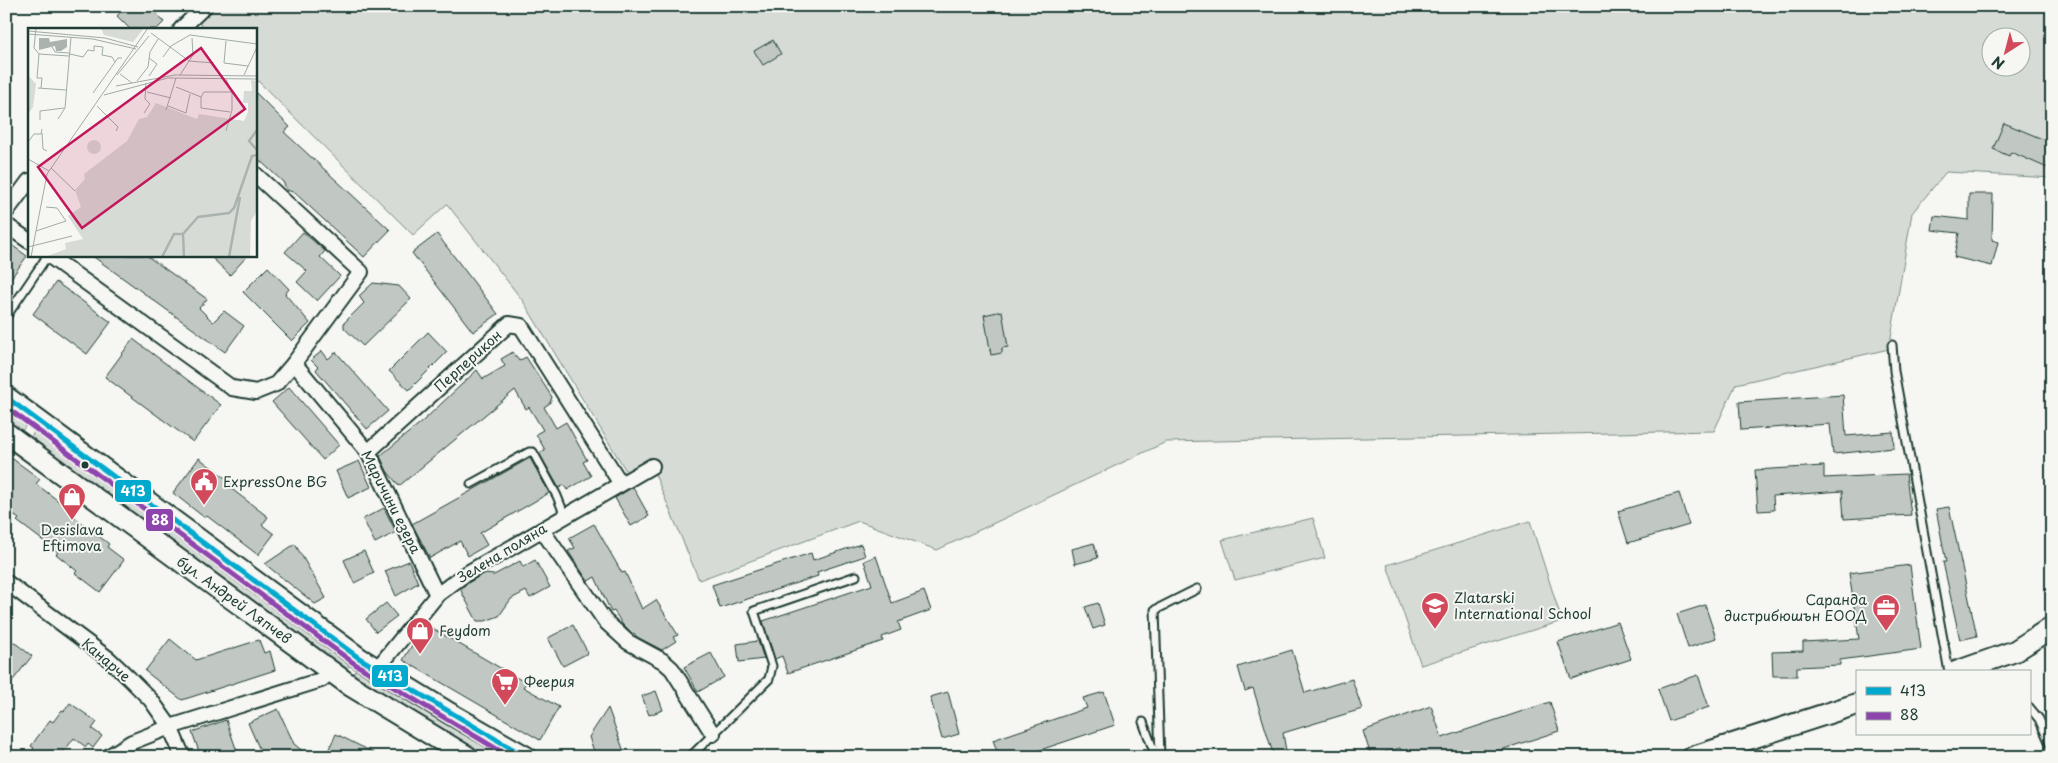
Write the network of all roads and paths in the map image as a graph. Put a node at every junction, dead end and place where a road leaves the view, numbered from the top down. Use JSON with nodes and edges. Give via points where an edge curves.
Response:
{"nodes":[{"id":1,"x":205,"y":6,"type":"edge"},
{"id":2,"x":182,"y":28,"type":"edge"},
{"id":3,"x":256,"y":175,"type":"edge"},
{"id":4,"x":28,"y":182,"type":"edge"},
{"id":5,"x":6,"y":212,"type":"edge"},
{"id":6,"x":6,"y":225,"type":"edge"},
{"id":7,"x":28,"y":240,"type":"edge"},
{"id":8,"x":47,"y":256,"type":"edge"},
{"id":9,"x":49,"y":256,"type":"edge"},
{"id":10,"x":6,"y":317,"type":"edge"},
{"id":11,"x":1892,"y":345,"type":"dead end"},
{"id":12,"x":294,"y":363,"type":"junction"},
{"id":13,"x":6,"y":397,"type":"edge"},
{"id":14,"x":6,"y":433,"type":"edge"},
{"id":15,"x":368,"y":452,"type":"junction"},
{"id":16,"x":652,"y":466,"type":"dead end"},
{"id":17,"x":471,"y":484,"type":"dead end"},
{"id":18,"x":622,"y":484,"type":"junction"},
{"id":19,"x":565,"y":516,"type":"junction"},
{"id":20,"x":542,"y":530,"type":"junction"},
{"id":21,"x":856,"y":576,"type":"dead end"},
{"id":22,"x":6,"y":582,"type":"edge"},
{"id":23,"x":1197,"y":589,"type":"dead end"},
{"id":24,"x":437,"y":595,"type":"junction"},
{"id":25,"x":2052,"y":627,"type":"edge"},
{"id":26,"x":377,"y":669,"type":"junction"},
{"id":27,"x":1949,"y":670,"type":"edge"},
{"id":28,"x":1965,"y":670,"type":"edge"},
{"id":29,"x":331,"y":672,"type":"junction"},
{"id":30,"x":1856,"y":704,"type":"edge"},
{"id":31,"x":2030,"y":708,"type":"edge"},
{"id":32,"x":1143,"y":722,"type":"dead end"},
{"id":33,"x":170,"y":727,"type":"junction"},
{"id":34,"x":713,"y":734,"type":"junction"},
{"id":35,"x":2052,"y":748,"type":"edge"},
{"id":36,"x":108,"y":757,"type":"edge"},
{"id":37,"x":183,"y":757,"type":"edge"},
{"id":38,"x":468,"y":757,"type":"edge"},
{"id":39,"x":526,"y":757,"type":"edge"},
{"id":40,"x":690,"y":757,"type":"edge"},
{"id":41,"x":1158,"y":757,"type":"edge"},
{"id":42,"x":1693,"y":757,"type":"edge"}],
"edges":[{"from":1,"to":2,"type":"street"},
{"from":3,"to":12,"type":"street","via":[[361,272]]},
{"from":4,"to":5,"type":"street"},
{"from":6,"to":7,"type":"street"},
{"from":8,"to":10,"type":"lane"},
{"from":9,"to":12,"type":"street","via":[[232,388],[256,392],[276,384]]},
{"from":11,"to":27,"type":"lane"},
{"from":12,"to":15,"type":"street","name":"Маричини езера"},
{"from":13,"to":26,"type":"main road","name":"бул. Андрей Ляпчев"},
{"from":14,"to":29,"type":"main road","name":"бул. Андрей Ляпчев"},
{"from":15,"to":18,"type":"street","name":"Перперикон","via":[[508,324],[521,326]]},
{"from":15,"to":24,"type":"street","name":"Маричини езера"},
{"from":16,"to":18,"type":"street","name":"Зелена поляна"},
{"from":17,"to":19,"type":"lane","via":[[533,452]]},
{"from":18,"to":19,"type":"street","name":"Зелена поляна"},
{"from":19,"to":20,"type":"street","name":"Зелена поляна"},
{"from":20,"to":24,"type":"street","name":"Зелена поляна","via":[[464,575]]},
{"from":20,"to":34,"type":"street","via":[[605,622],[628,642],[664,660]]},
{"from":21,"to":34,"type":"lane","via":[[754,611],[772,666],[769,679]]},
{"from":22,"to":33,"type":"street","name":"Канарче","via":[[109,659],[151,700]]},
{"from":23,"to":41,"type":"lane","via":[[1155,610]]},
{"from":24,"to":26,"type":"street","name":"Зелена поляна"},
{"from":25,"to":28,"type":"main road","via":[[1992,664]]},
{"from":26,"to":39,"type":"main road","name":"бул. Андрей Ляпчев"},
{"from":29,"to":33,"type":"street","via":[[322,680]]},
{"from":29,"to":38,"type":"main road","name":"бул. Андрей Ляпчев"},
{"from":30,"to":42,"type":"main road"},
{"from":31,"to":35,"type":"lane","via":[[2039,719]]},
{"from":32,"to":41,"type":"lane"},
{"from":33,"to":36,"type":"street","via":[[132,742]]},
{"from":33,"to":37,"type":"street","name":"Канарче"},
{"from":34,"to":40,"type":"lane"}]}
